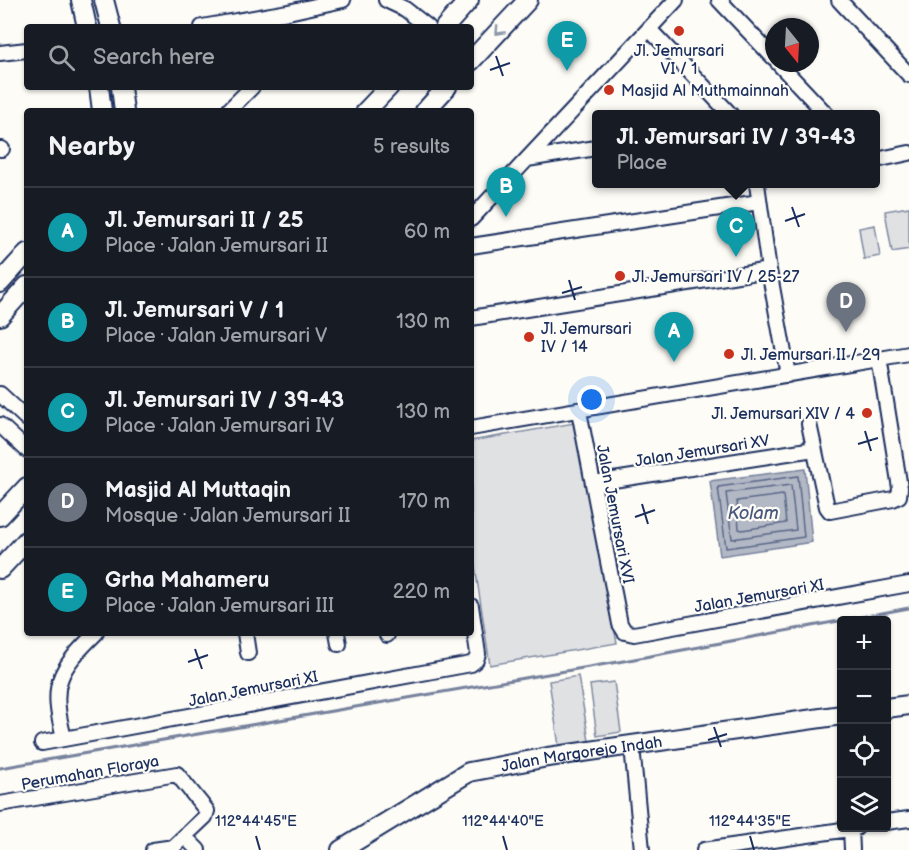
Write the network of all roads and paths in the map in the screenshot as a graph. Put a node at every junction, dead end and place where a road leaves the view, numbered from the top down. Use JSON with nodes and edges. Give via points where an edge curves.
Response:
{"nodes":[{"id":1,"x":81,"y":0,"type":"edge"},
{"id":2,"x":104,"y":0,"type":"edge"},
{"id":3,"x":343,"y":0,"type":"edge"},
{"id":4,"x":386,"y":0,"type":"edge"},
{"id":5,"x":470,"y":0,"type":"edge"},
{"id":6,"x":528,"y":0,"type":"edge"},
{"id":7,"x":676,"y":0,"type":"edge"},
{"id":8,"x":719,"y":0,"type":"edge"},
{"id":9,"x":839,"y":0,"type":"edge"},
{"id":10,"x":287,"y":6,"type":"edge"},
{"id":11,"x":86,"y":24,"type":"edge"},
{"id":12,"x":110,"y":24,"type":"edge"},
{"id":13,"x":214,"y":24,"type":"edge"},
{"id":14,"x":424,"y":24,"type":"edge"},
{"id":15,"x":448,"y":24,"type":"edge"},
{"id":16,"x":649,"y":29,"type":"junction"},
{"id":17,"x":765,"y":49,"type":"edge"},
{"id":18,"x":24,"y":50,"type":"edge"},
{"id":19,"x":0,"y":53,"type":"edge"},
{"id":20,"x":474,"y":58,"type":"edge"},
{"id":21,"x":787,"y":72,"type":"edge"},
{"id":22,"x":909,"y":75,"type":"edge"},
{"id":23,"x":99,"y":90,"type":"edge"},
{"id":24,"x":121,"y":90,"type":"edge"},
{"id":25,"x":249,"y":90,"type":"edge"},
{"id":26,"x":386,"y":90,"type":"edge"},
{"id":27,"x":444,"y":90,"type":"edge"},
{"id":28,"x":102,"y":108,"type":"edge"},
{"id":29,"x":124,"y":108,"type":"edge"},
{"id":30,"x":231,"y":108,"type":"edge"},
{"id":31,"x":369,"y":108,"type":"edge"},
{"id":32,"x":428,"y":108,"type":"edge"},
{"id":33,"x":727,"y":110,"type":"edge"},
{"id":34,"x":823,"y":110,"type":"edge"},
{"id":35,"x":592,"y":149,"type":"edge"},
{"id":36,"x":909,"y":153,"type":"edge"},
{"id":37,"x":527,"y":159,"type":"junction"},
{"id":38,"x":880,"y":159,"type":"edge"},
{"id":39,"x":758,"y":188,"type":"edge"},
{"id":40,"x":759,"y":202,"type":"junction"},
{"id":41,"x":474,"y":216,"type":"edge"},
{"id":42,"x":474,"y":246,"type":"edge"},
{"id":43,"x":24,"y":256,"type":"edge"},
{"id":44,"x":14,"y":267,"type":"junction"},
{"id":45,"x":769,"y":270,"type":"junction"},
{"id":46,"x":24,"y":278,"type":"edge"},
{"id":47,"x":0,"y":283,"type":"edge"},
{"id":48,"x":24,"y":289,"type":"edge"},
{"id":49,"x":0,"y":316,"type":"edge"},
{"id":50,"x":474,"y":318,"type":"edge"},
{"id":51,"x":909,"y":354,"type":"edge"},
{"id":52,"x":879,"y":358,"type":"junction"},
{"id":53,"x":788,"y":375,"type":"junction"},
{"id":54,"x":0,"y":394,"type":"edge"},
{"id":55,"x":579,"y":411,"type":"junction"},
{"id":56,"x":24,"y":416,"type":"edge"},
{"id":57,"x":809,"y":424,"type":"dead end"},
{"id":58,"x":0,"y":425,"type":"edge"},
{"id":59,"x":474,"y":428,"type":"edge"},
{"id":60,"x":24,"y":447,"type":"edge"},
{"id":61,"x":814,"y":449,"type":"junction"},
{"id":62,"x":594,"y":483,"type":"junction"},
{"id":63,"x":24,"y":490,"type":"edge"},
{"id":64,"x":0,"y":516,"type":"edge"},
{"id":65,"x":24,"y":543,"type":"edge"},
{"id":66,"x":0,"y":569,"type":"edge"},
{"id":67,"x":909,"y":584,"type":"edge"},
{"id":68,"x":620,"y":624,"type":"joint"},
{"id":69,"x":474,"y":627,"type":"edge"},
{"id":70,"x":93,"y":636,"type":"edge"},
{"id":71,"x":245,"y":636,"type":"edge"},
{"id":72,"x":248,"y":653,"type":"dead end"},
{"id":73,"x":909,"y":705,"type":"edge"},
{"id":74,"x":891,"y":707,"type":"edge"},
{"id":75,"x":837,"y":716,"type":"edge"},
{"id":76,"x":64,"y":738,"type":"junction"},
{"id":77,"x":42,"y":743,"type":"dead end"},
{"id":78,"x":632,"y":746,"type":"junction"},
{"id":79,"x":0,"y":804,"type":"edge"},
{"id":80,"x":909,"y":819,"type":"edge"},
{"id":81,"x":891,"y":821,"type":"edge"},
{"id":82,"x":837,"y":831,"type":"edge"},
{"id":83,"x":854,"y":832,"type":"edge"},
{"id":84,"x":185,"y":837,"type":"junction"},
{"id":85,"x":756,"y":846,"type":"edge"},
{"id":86,"x":172,"y":848,"type":"edge"},
{"id":87,"x":153,"y":850,"type":"edge"},
{"id":88,"x":198,"y":850,"type":"edge"},
{"id":89,"x":341,"y":850,"type":"edge"},
{"id":90,"x":642,"y":850,"type":"edge"},
{"id":91,"x":704,"y":850,"type":"edge"},
{"id":92,"x":852,"y":850,"type":"edge"}],
"edges":[{"from":1,"to":11,"type":"main road"},
{"from":2,"to":12,"type":"main road"},
{"from":3,"to":10,"type":"street"},
{"from":4,"to":14,"type":"street"},
{"from":5,"to":15,"type":"main road"},
{"from":6,"to":20,"type":"main road","one_way":true},
{"from":7,"to":16,"type":"street"},
{"from":8,"to":17,"type":"street"},
{"from":9,"to":22,"type":"street"},
{"from":10,"to":13,"type":"street"},
{"from":16,"to":33,"type":"street"},
{"from":16,"to":37,"type":"street"},
{"from":18,"to":19,"type":"street"},
{"from":21,"to":34,"type":"street"},
{"from":23,"to":28,"type":"main road"},
{"from":24,"to":29,"type":"main road"},
{"from":25,"to":30,"type":"street"},
{"from":26,"to":31,"type":"main road"},
{"from":27,"to":32,"type":"main road"},
{"from":35,"to":37,"type":"street"},
{"from":36,"to":38,"type":"street"},
{"from":37,"to":41,"type":"street"},
{"from":39,"to":40,"type":"street"},
{"from":40,"to":42,"type":"street"},
{"from":40,"to":45,"type":"street"},
{"from":43,"to":44,"type":"main road"},
{"from":44,"to":46,"type":"main road"},
{"from":44,"to":47,"type":"main road"},
{"from":45,"to":50,"type":"street"},
{"from":45,"to":53,"type":"street"},
{"from":48,"to":49,"type":"main road"},
{"from":51,"to":52,"type":"street"},
{"from":52,"to":53,"type":"street"},
{"from":52,"to":61,"type":"street","via":[[899,496],[830,511]]},
{"from":53,"to":55,"type":"street"},
{"from":54,"to":56,"type":"street"},
{"from":55,"to":59,"type":"street"},
{"from":55,"to":62,"type":"street","name":"Jalan Jemursari XVI"},
{"from":57,"to":61,"type":"street"},
{"from":58,"to":60,"type":"street"},
{"from":61,"to":62,"type":"street","name":"Jalan Jemursari XV"},
{"from":62,"to":68,"type":"street","name":"Jalan Jemursari XVI"},
{"from":63,"to":64,"type":"main road"},
{"from":65,"to":66,"type":"main road"},
{"from":67,"to":68,"type":"street","name":"Jalan Jemursari XI","via":[[634,634],[625,632]]},
{"from":69,"to":76,"type":"street","name":"Jalan Jemursari XI","via":[[478,654],[471,664]]},
{"from":70,"to":76,"type":"street","via":[[64,669],[57,687]]},
{"from":71,"to":72,"type":"street"},
{"from":73,"to":74,"type":"main road"},
{"from":75,"to":78,"type":"main road","name":"Jalan Margorejo Indah"},
{"from":76,"to":77,"type":"street","name":"Jalan Jemursari XI"},
{"from":78,"to":89,"type":"main road","name":"Jalan Margorejo Indah","via":[[469,772]]},
{"from":78,"to":90,"type":"street"},
{"from":79,"to":84,"type":"street","name":"Perumahan Floraya","via":[[177,774],[207,811]]},
{"from":80,"to":81,"type":"street"},
{"from":82,"to":85,"type":"street"},
{"from":83,"to":92,"type":"street"},
{"from":84,"to":86,"type":"street","name":"Perumahan Floraya"},
{"from":84,"to":88,"type":"street"},
{"from":85,"to":91,"type":"street"},
{"from":86,"to":87,"type":"street","name":"Perumahan Floraya"}]}
